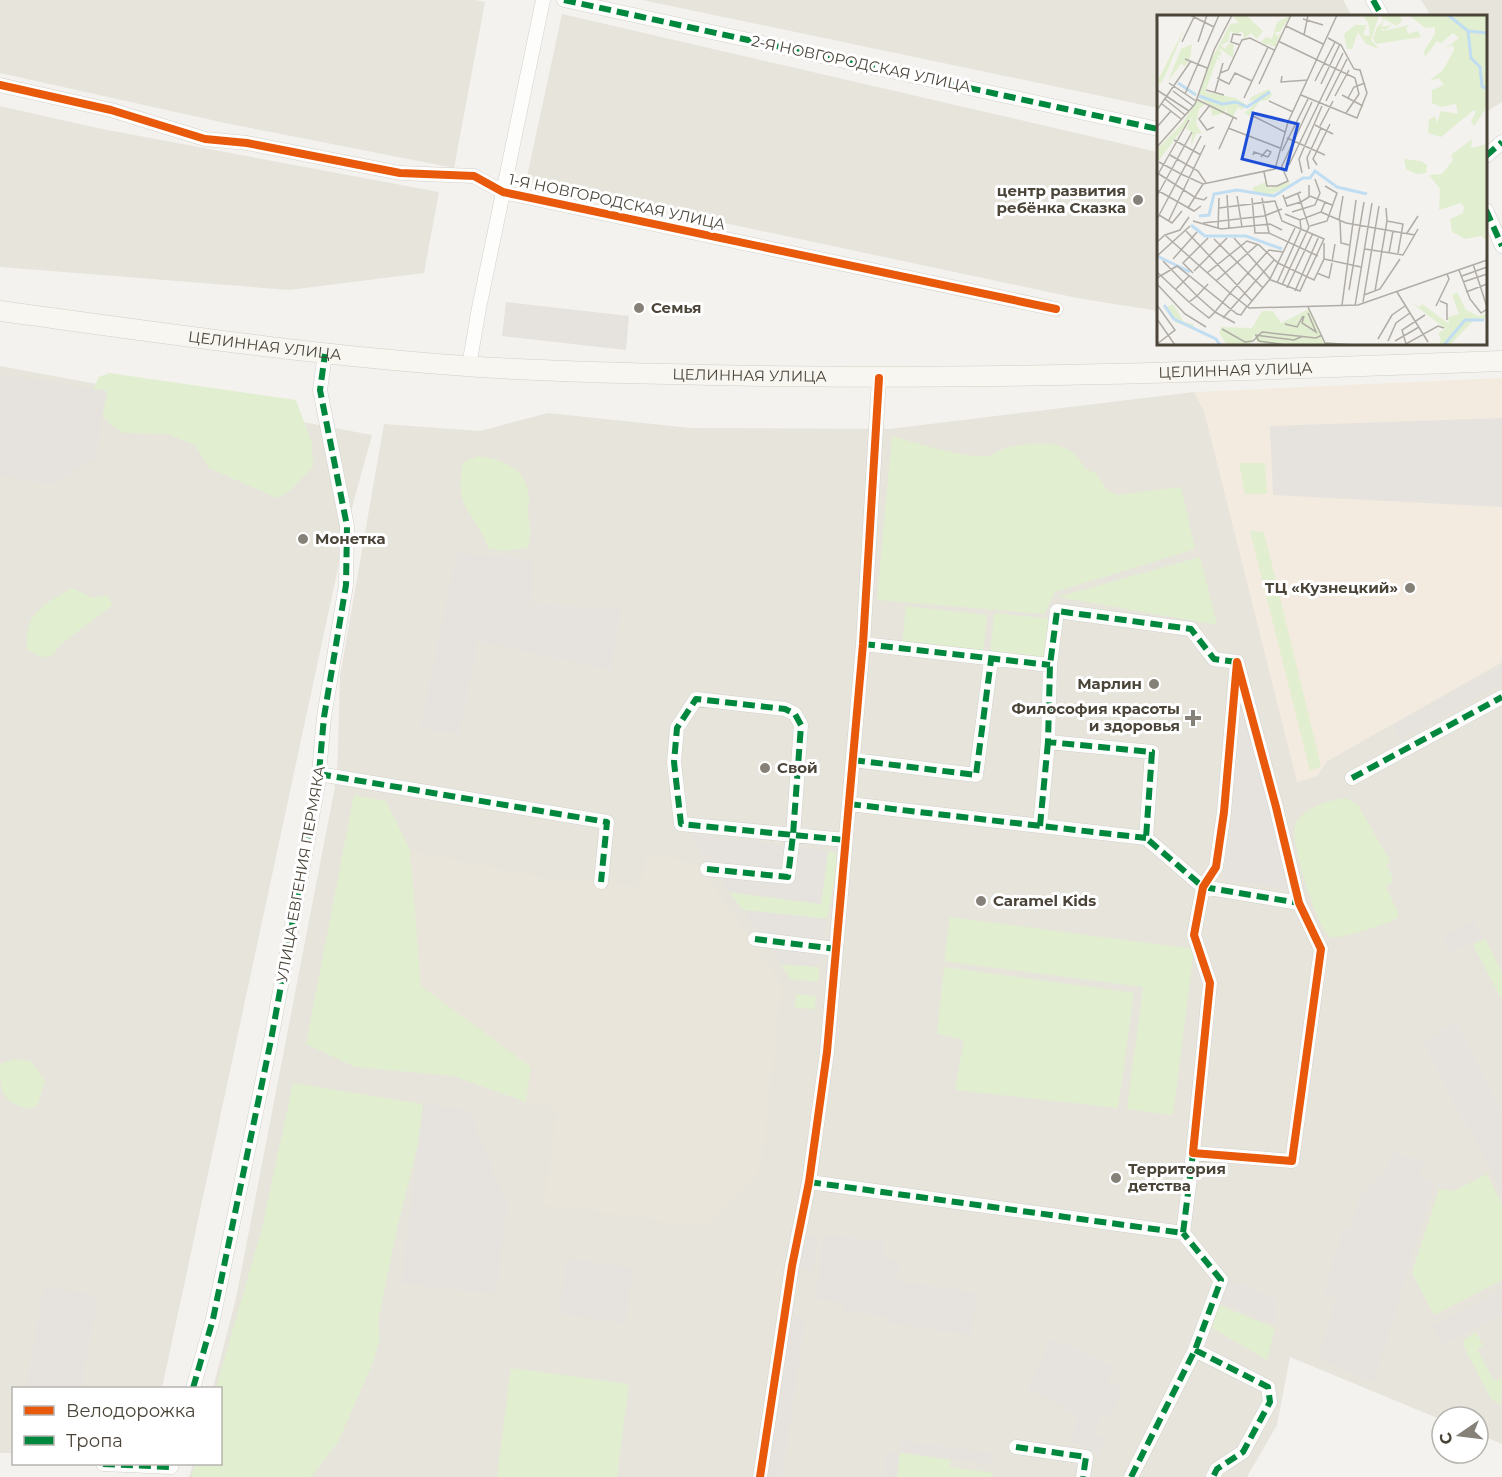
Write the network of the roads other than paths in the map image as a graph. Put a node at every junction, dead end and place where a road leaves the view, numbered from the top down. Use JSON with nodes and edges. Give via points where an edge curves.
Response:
{"nodes":[{"id":1,"x":543,"y":0,"type":"edge"},
{"id":2,"x":564,"y":0,"type":"edge"},
{"id":3,"x":1373,"y":0,"type":"edge"},
{"id":4,"x":1381,"y":15,"type":"edge"},
{"id":5,"x":0,"y":85,"type":"edge"},
{"id":6,"x":1157,"y":129,"type":"edge"},
{"id":7,"x":1502,"y":142,"type":"edge"},
{"id":8,"x":1487,"y":154,"type":"edge"},
{"id":9,"x":503,"y":192,"type":"junction"},
{"id":10,"x":1487,"y":214,"type":"edge"},
{"id":11,"x":1502,"y":246,"type":"edge"},
{"id":12,"x":1056,"y":309,"type":"dead end"},
{"id":13,"x":0,"y":311,"type":"edge"},
{"id":14,"x":325,"y":354,"type":"junction"},
{"id":15,"x":1502,"y":361,"type":"edge"},
{"id":16,"x":470,"y":366,"type":"junction"},
{"id":17,"x":879,"y":378,"type":"junction"},
{"id":18,"x":863,"y":644,"type":"junction"},
{"id":19,"x":991,"y":660,"type":"junction"},
{"id":20,"x":1237,"y":662,"type":"junction"},
{"id":21,"x":1050,"y":665,"type":"junction"},
{"id":22,"x":1502,"y":697,"type":"edge"},
{"id":23,"x":1047,"y":742,"type":"junction"},
{"id":24,"x":853,"y":760,"type":"junction"},
{"id":25,"x":319,"y":774,"type":"junction"},
{"id":26,"x":1352,"y":778,"type":"dead end"},
{"id":27,"x":849,"y":804,"type":"junction"},
{"id":28,"x":1040,"y":826,"type":"junction"},
{"id":29,"x":794,"y":835,"type":"junction"},
{"id":30,"x":1146,"y":838,"type":"junction"},
{"id":31,"x":845,"y":840,"type":"junction"},
{"id":32,"x":707,"y":869,"type":"dead end"},
{"id":33,"x":602,"y":882,"type":"dead end"},
{"id":34,"x":1203,"y":886,"type":"junction"},
{"id":35,"x":1299,"y":903,"type":"junction"},
{"id":36,"x":755,"y":939,"type":"dead end"},
{"id":37,"x":836,"y":949,"type":"junction"},
{"id":38,"x":1193,"y":1153,"type":"junction"},
{"id":39,"x":809,"y":1182,"type":"junction"},
{"id":40,"x":1183,"y":1233,"type":"junction"},
{"id":41,"x":1195,"y":1350,"type":"junction"},
{"id":42,"x":194,"y":1387,"type":"edge"},
{"id":43,"x":1016,"y":1447,"type":"dead end"},
{"id":44,"x":126,"y":1465,"type":"edge"},
{"id":45,"x":172,"y":1465,"type":"edge"},
{"id":46,"x":760,"y":1477,"type":"edge"},
{"id":47,"x":1083,"y":1477,"type":"edge"},
{"id":48,"x":1131,"y":1477,"type":"edge"},
{"id":49,"x":1213,"y":1477,"type":"edge"}],
"edges":[{"from":1,"to":9,"type":"street"},
{"from":2,"to":6,"type":"street","name":"2-Я НОВГОРОДСКАЯ УЛИЦА"},
{"from":3,"to":4,"type":"street"},
{"from":5,"to":9,"type":"street","name":"1-Я НОВГОРОДСКАЯ УЛИЦА","via":[[111,110],[205,139],[247,143],[400,173],[474,176]]},
{"from":7,"to":8,"type":"street"},
{"from":9,"to":12,"type":"street","name":"1-Я НОВГОРОДСКАЯ УЛИЦА"},
{"from":9,"to":16,"type":"street"},
{"from":10,"to":11,"type":"street"},
{"from":13,"to":14,"type":"main road","name":"ЦЕЛИННАЯ УЛИЦА"},
{"from":14,"to":16,"type":"main road","name":"ЦЕЛИННАЯ УЛИЦА"},
{"from":14,"to":25,"type":"street","name":"УЛИЦА ЕВГЕНИЯ ПЕРМЯКА","via":[[320,390],[347,526],[346,585],[324,717]]},
{"from":15,"to":17,"type":"main road","name":"ЦЕЛИННАЯ УЛИЦА","via":[[1204,373]]},
{"from":16,"to":17,"type":"main road","name":"ЦЕЛИННАЯ УЛИЦА"},
{"from":17,"to":18,"type":"street"},
{"from":18,"to":19,"type":"street"},
{"from":18,"to":24,"type":"street"},
{"from":19,"to":21,"type":"street"},
{"from":19,"to":24,"type":"street","via":[[976,775]]},
{"from":20,"to":21,"type":"street","via":[[1214,658],[1191,629],[1057,611]]},
{"from":20,"to":34,"type":"street","via":[[1216,867]]},
{"from":20,"to":35,"type":"street"},
{"from":21,"to":23,"type":"street"},
{"from":22,"to":26,"type":"street"},
{"from":23,"to":28,"type":"street"},
{"from":23,"to":30,"type":"street","via":[[1152,752]]},
{"from":24,"to":27,"type":"street"},
{"from":25,"to":33,"type":"street","via":[[607,822]]},
{"from":25,"to":42,"type":"street","name":"УЛИЦА ЕВГЕНИЯ ПЕРМЯКА","via":[[272,1040],[213,1319]]},
{"from":27,"to":28,"type":"street"},
{"from":27,"to":31,"type":"street"},
{"from":28,"to":30,"type":"street"},
{"from":29,"to":29,"type":"street","via":[[681,824],[674,762],[677,728],[696,699],[785,709],[795,714],[801,725]]},
{"from":29,"to":31,"type":"street"},
{"from":29,"to":32,"type":"street","via":[[788,877]]},
{"from":30,"to":34,"type":"street"},
{"from":31,"to":37,"type":"street"},
{"from":34,"to":35,"type":"street"},
{"from":34,"to":38,"type":"street","via":[[1194,935],[1210,983]]},
{"from":35,"to":38,"type":"street","via":[[1321,949],[1292,1161]]},
{"from":36,"to":37,"type":"street"},
{"from":37,"to":39,"type":"street"},
{"from":38,"to":40,"type":"street"},
{"from":39,"to":40,"type":"street"},
{"from":39,"to":46,"type":"street","via":[[792,1266]]},
{"from":40,"to":41,"type":"street","via":[[1221,1280]]},
{"from":41,"to":48,"type":"street"},
{"from":41,"to":49,"type":"street","via":[[1268,1387],[1269,1394],[1270,1402],[1243,1452],[1217,1469]]},
{"from":43,"to":47,"type":"street","via":[[1086,1456]]},
{"from":44,"to":45,"type":"street"}]}
